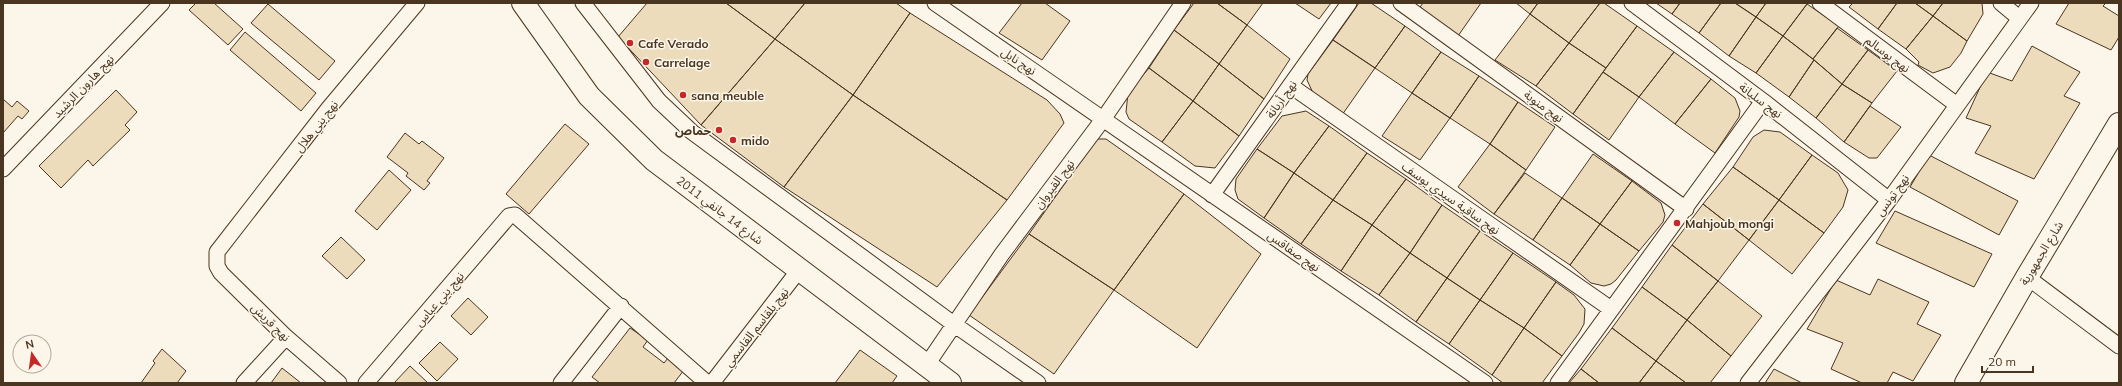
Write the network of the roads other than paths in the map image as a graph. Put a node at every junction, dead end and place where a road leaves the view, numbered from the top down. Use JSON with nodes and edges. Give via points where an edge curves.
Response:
{"nodes":[{"id":1,"x":162,"y":3,"type":"edge"},
{"id":2,"x":418,"y":3,"type":"edge"},
{"id":3,"x":522,"y":3,"type":"edge"},
{"id":4,"x":583,"y":3,"type":"edge"},
{"id":5,"x":935,"y":3,"type":"edge"},
{"id":6,"x":1183,"y":3,"type":"edge"},
{"id":7,"x":1349,"y":3,"type":"edge"},
{"id":8,"x":1401,"y":3,"type":"edge"},
{"id":9,"x":1632,"y":3,"type":"edge"},
{"id":10,"x":1820,"y":3,"type":"edge"},
{"id":11,"x":2001,"y":3,"type":"edge"},
{"id":12,"x":2031,"y":3,"type":"edge"},
{"id":13,"x":2019,"y":18,"type":"junction"},
{"id":14,"x":1291,"y":86,"type":"junction"},
{"id":15,"x":1763,"y":101,"type":"junction"},
{"id":16,"x":1957,"y":105,"type":"junction"},
{"id":17,"x":1104,"y":118,"type":"junction"},
{"id":18,"x":2119,"y":124,"type":"edge"},
{"id":19,"x":3,"y":169,"type":"edge"},
{"id":20,"x":1212,"y":195,"type":"junction"},
{"id":21,"x":1889,"y":200,"type":"junction"},
{"id":22,"x":1686,"y":209,"type":"junction"},
{"id":23,"x":218,"y":252,"type":"joint"},
{"id":24,"x":799,"y":270,"type":"junction"},
{"id":25,"x":2027,"y":277,"type":"junction"},
{"id":26,"x":621,"y":306,"type":"junction"},
{"id":27,"x":1611,"y":309,"type":"junction"},
{"id":28,"x":955,"y":325,"type":"junction"},
{"id":29,"x":286,"y":337,"type":"junction"},
{"id":30,"x":2119,"y":346,"type":"edge"},
{"id":31,"x":926,"y":366,"type":"junction"},
{"id":32,"x":244,"y":383,"type":"edge"},
{"id":33,"x":339,"y":383,"type":"edge"},
{"id":34,"x":366,"y":383,"type":"edge"},
{"id":35,"x":561,"y":383,"type":"edge"},
{"id":36,"x":707,"y":383,"type":"edge"},
{"id":37,"x":712,"y":383,"type":"edge"},
{"id":38,"x":950,"y":383,"type":"edge"},
{"id":39,"x":1038,"y":383,"type":"edge"},
{"id":40,"x":1485,"y":383,"type":"edge"},
{"id":41,"x":1558,"y":383,"type":"edge"},
{"id":42,"x":1748,"y":383,"type":"edge"},
{"id":43,"x":1966,"y":383,"type":"edge"}],
"edges":[{"from":1,"to":19,"type":"street","name":"نهج هارون الرشيد"},
{"from":2,"to":23,"type":"street","name":"نهج بني هلال","via":[[328,109]]},
{"from":3,"to":24,"type":"main road","name":"شارع 14 جانفي 2011","via":[[589,96],[654,160]]},
{"from":4,"to":28,"type":"street","via":[[659,101],[692,132]]},
{"from":5,"to":17,"type":"street","name":"نهج نابل"},
{"from":6,"to":17,"type":"street","name":"نهج القيروان"},
{"from":7,"to":14,"type":"street","name":"نهج أريانة"},
{"from":8,"to":22,"type":"street","name":"نهج منوبة"},
{"from":9,"to":15,"type":"street","name":"نهج سليانة"},
{"from":10,"to":16,"type":"street","name":"نهج بوسالم"},
{"from":11,"to":13,"type":"street"},
{"from":12,"to":13,"type":"street","name":"نهج تونس"},
{"from":13,"to":16,"type":"street","name":"نهج تونس","via":[[1993,58]]},
{"from":14,"to":20,"type":"street","name":"نهج أريانة"},
{"from":14,"to":27,"type":"street","name":"نهج ساقية سيدي يوسف"},
{"from":15,"to":21,"type":"street","name":"نهج سليانة"},
{"from":15,"to":22,"type":"street"},
{"from":16,"to":21,"type":"street","name":"نهج تونس"},
{"from":17,"to":20,"type":"street","name":"نهج صفاقس"},
{"from":17,"to":28,"type":"street","name":"نهج القيروان","via":[[1002,254]]},
{"from":18,"to":25,"type":"main road","name":"شارع الجمهورية"},
{"from":20,"to":40,"type":"street","name":"نهج صفاقس"},
{"from":21,"to":42,"type":"street","name":"نهج تونس"},
{"from":22,"to":27,"type":"street"},
{"from":23,"to":29,"type":"street","name":"نهج قريش","via":[[217,266],[221,273]]},
{"from":24,"to":31,"type":"main road","name":"شارع 14 جانفي 2011"},
{"from":24,"to":37,"type":"street","name":"نهج بلقاسم القاسمي"},
{"from":25,"to":30,"type":"street"},
{"from":25,"to":43,"type":"main road","name":"شارع الجمهورية"},
{"from":26,"to":34,"type":"street","name":"نهج بني عباس","via":[[512,215]]},
{"from":26,"to":35,"type":"street"},
{"from":26,"to":36,"type":"street"},
{"from":27,"to":41,"type":"street"},
{"from":28,"to":31,"type":"street","name":"نهج القيروان"},
{"from":28,"to":39,"type":"street"},
{"from":29,"to":32,"type":"street"},
{"from":29,"to":33,"type":"street","name":"نهج قريش"},
{"from":31,"to":38,"type":"main road","name":"شارع 14 جانفي 2011"}]}
